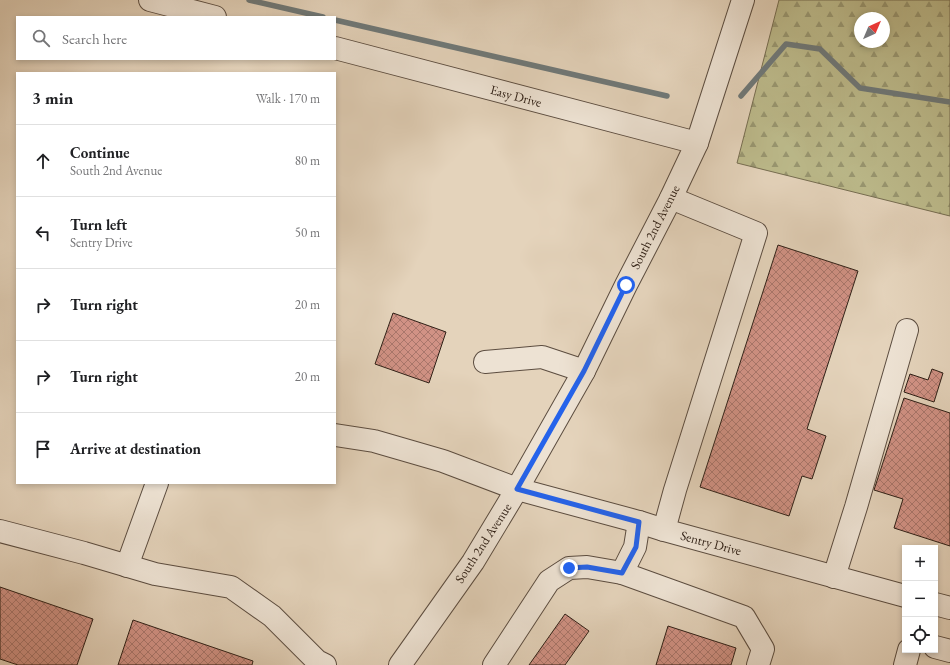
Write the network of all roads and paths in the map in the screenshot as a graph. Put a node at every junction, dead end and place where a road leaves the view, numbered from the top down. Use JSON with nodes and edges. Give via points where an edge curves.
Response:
{"nodes":[{"id":1,"x":150,"y":0,"type":"edge"},
{"id":2,"x":743,"y":0,"type":"edge"},
{"id":3,"x":211,"y":16,"type":"edge"},
{"id":4,"x":336,"y":48,"type":"edge"},
{"id":5,"x":697,"y":143,"type":"junction"},
{"id":6,"x":671,"y":198,"type":"junction"},
{"id":7,"x":907,"y":330,"type":"dead end"},
{"id":8,"x":485,"y":362,"type":"dead end"},
{"id":9,"x":584,"y":371,"type":"junction"},
{"id":10,"x":336,"y":435,"type":"edge"},
{"id":11,"x":157,"y":484,"type":"edge"},
{"id":12,"x":517,"y":489,"type":"junction"},
{"id":13,"x":639,"y":522,"type":"junction"},
{"id":14,"x":664,"y":530,"type":"junction"},
{"id":15,"x":0,"y":531,"type":"edge"},
{"id":16,"x":127,"y":566,"type":"junction"},
{"id":17,"x":622,"y":573,"type":"junction"},
{"id":18,"x":834,"y":576,"type":"junction"},
{"id":19,"x":902,"y":595,"type":"edge"},
{"id":20,"x":938,"y":605,"type":"edge"},
{"id":21,"x":950,"y":608,"type":"edge"},
{"id":22,"x":938,"y":649,"type":"edge"},
{"id":23,"x":950,"y":651,"type":"edge"},
{"id":24,"x":908,"y":653,"type":"edge"},
{"id":25,"x":325,"y":665,"type":"edge"},
{"id":26,"x":400,"y":665,"type":"edge"},
{"id":27,"x":494,"y":665,"type":"edge"},
{"id":28,"x":758,"y":665,"type":"edge"},
{"id":29,"x":905,"y":665,"type":"edge"}],
"edges":[{"from":1,"to":3,"type":"street"},
{"from":2,"to":5,"type":"street","name":"South 2nd Avenue"},
{"from":4,"to":5,"type":"street","name":"Easy Drive"},
{"from":5,"to":6,"type":"street","name":"South 2nd Avenue"},
{"from":6,"to":9,"type":"street","name":"South 2nd Avenue"},
{"from":6,"to":14,"type":"street","via":[[756,233]]},
{"from":7,"to":18,"type":"street"},
{"from":8,"to":9,"type":"street","via":[[542,357]]},
{"from":9,"to":12,"type":"street","name":"South 2nd Avenue"},
{"from":10,"to":12,"type":"street","name":"Sentry Drive","via":[[374,441],[443,461]]},
{"from":11,"to":16,"type":"street"},
{"from":12,"to":13,"type":"street","name":"Sentry Drive"},
{"from":12,"to":26,"type":"street","name":"South 2nd Avenue","via":[[473,562]]},
{"from":13,"to":14,"type":"street","name":"Sentry Drive"},
{"from":13,"to":17,"type":"street","via":[[636,547]]},
{"from":14,"to":18,"type":"street","name":"Sentry Drive"},
{"from":15,"to":16,"type":"street","via":[[84,552]]},
{"from":16,"to":25,"type":"street","via":[[155,574],[231,587],[272,616],[317,661]]},
{"from":17,"to":27,"type":"street","via":[[587,567],[569,568],[549,581]]},
{"from":17,"to":28,"type":"street","via":[[744,617],[763,649]]},
{"from":18,"to":19,"type":"street","name":"Sentry Drive"},
{"from":20,"to":21,"type":"street"},
{"from":22,"to":23,"type":"street"},
{"from":24,"to":29,"type":"street"}]}
